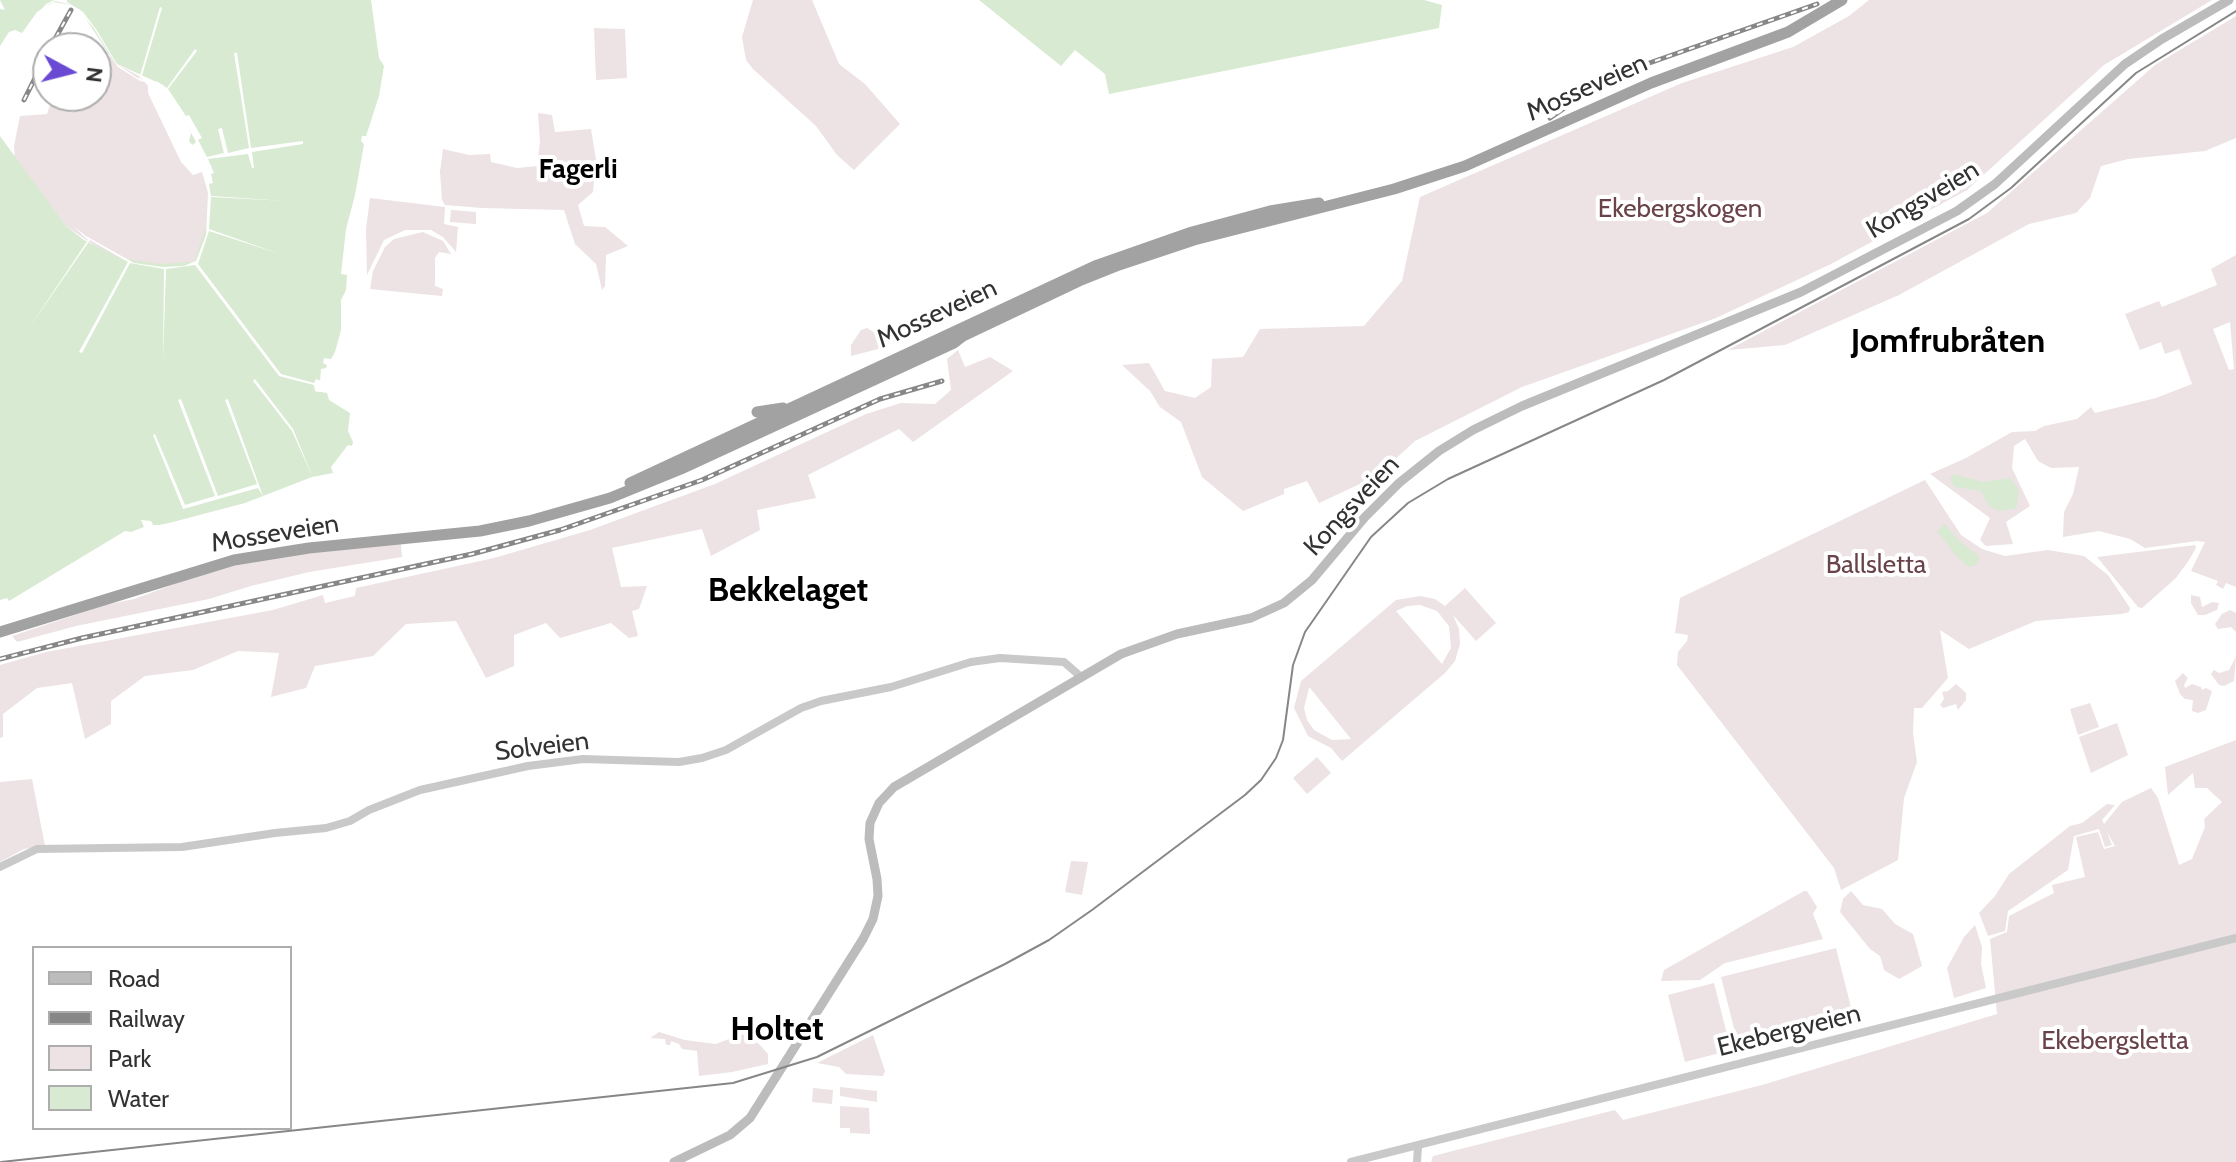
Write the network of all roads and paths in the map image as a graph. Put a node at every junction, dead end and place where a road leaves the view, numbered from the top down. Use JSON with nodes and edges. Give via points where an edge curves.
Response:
{"nodes":[{"id":1,"x":1842,"y":0,"type":"edge"},
{"id":2,"x":2229,"y":0,"type":"edge"},
{"id":3,"x":1343,"y":202,"type":"junction"},
{"id":4,"x":963,"y":336,"type":"junction"},
{"id":5,"x":936,"y":340,"type":"junction"},
{"id":6,"x":894,"y":358,"type":"junction"},
{"id":7,"x":866,"y":384,"type":"junction"},
{"id":8,"x":791,"y":407,"type":"junction"},
{"id":9,"x":757,"y":412,"type":"dead end"},
{"id":10,"x":645,"y":467,"type":"dead end"},
{"id":11,"x":630,"y":482,"type":"junction"},
{"id":12,"x":563,"y":511,"type":"junction"},
{"id":13,"x":0,"y":632,"type":"edge"},
{"id":14,"x":1080,"y":676,"type":"junction"},
{"id":15,"x":0,"y":867,"type":"edge"},
{"id":16,"x":2236,"y":938,"type":"edge"},
{"id":17,"x":1418,"y":1146,"type":"junction"},
{"id":18,"x":690,"y":1158,"type":"edge"},
{"id":19,"x":674,"y":1162,"type":"edge"},
{"id":20,"x":1351,"y":1162,"type":"edge"},
{"id":21,"x":1417,"y":1162,"type":"edge"}],
"edges":[{"from":1,"to":3,"type":"highway","name":"Mosseveien","via":[[1788,32],[1651,83],[1465,166]]},
{"from":2,"to":14,"type":"main road","name":"Kongsveien","via":[[2125,64],[1995,184],[1957,211],[1787,298],[1484,424],[1405,477],[1312,580],[1284,603],[1243,621],[1143,645]]},
{"from":3,"to":4,"type":"highway","name":"Mosseveien","via":[[1148,255]]},
{"from":3,"to":5,"type":"highway","name":"Mosseveien","via":[[1270,211],[1167,239],[1068,277]]},
{"from":4,"to":5,"type":"highway"},
{"from":4,"to":7,"type":"highway","name":"Mosseveien"},
{"from":5,"to":6,"type":"highway","name":"Mosseveien"},
{"from":6,"to":7,"type":"highway"},
{"from":6,"to":8,"type":"highway","name":"Mosseveien"},
{"from":7,"to":12,"type":"highway","name":"Mosseveien","via":[[655,481]]},
{"from":8,"to":9,"type":"highway"},
{"from":8,"to":11,"type":"highway","name":"Mosseveien"},
{"from":10,"to":11,"type":"highway"},
{"from":11,"to":12,"type":"highway","name":"Mosseveien"},
{"from":12,"to":13,"type":"highway","name":"Mosseveien","via":[[480,531],[234,560]]},
{"from":14,"to":15,"type":"street","name":"Solveien","via":[[1064,662],[976,661],[811,704],[702,758],[583,759],[528,766],[420,790],[326,828],[182,847],[37,849]]},
{"from":14,"to":18,"type":"main road","name":"Kongsveien","via":[[881,799],[869,830],[877,901],[863,939],[750,1118]]},
{"from":16,"to":17,"type":"street","name":"Ekebergveien"},
{"from":17,"to":20,"type":"street","name":"Ekebergveien"},
{"from":17,"to":21,"type":"street"},
{"from":18,"to":19,"type":"main road","name":"Kongsveien"}]}
